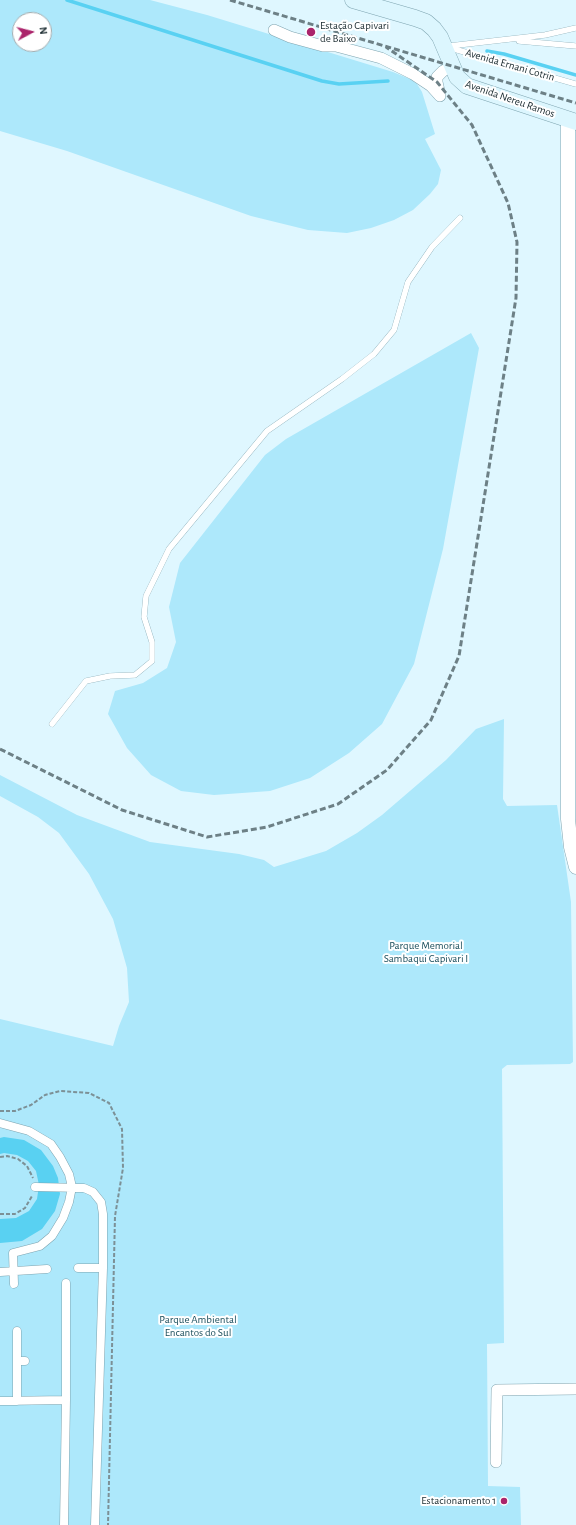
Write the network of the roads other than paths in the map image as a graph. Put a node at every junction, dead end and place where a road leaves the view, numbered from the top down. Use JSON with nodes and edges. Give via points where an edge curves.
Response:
{"nodes":[{"id":1,"x":353,"y":0,"type":"edge"},
{"id":2,"x":576,"y":28,"type":"edge"},
{"id":3,"x":274,"y":30,"type":"dead end"},
{"id":4,"x":506,"y":40,"type":"junction"},
{"id":5,"x":445,"y":46,"type":"junction"},
{"id":6,"x":576,"y":46,"type":"edge"},
{"id":7,"x":452,"y":66,"type":"junction"},
{"id":8,"x":576,"y":84,"type":"edge"},
{"id":9,"x":572,"y":120,"type":"edge"},
{"id":10,"x":460,"y":218,"type":"dead end"},
{"id":11,"x":572,"y":395,"type":"edge"},
{"id":12,"x":572,"y":562,"type":"edge"},
{"id":13,"x":52,"y":724,"type":"dead end"},
{"id":14,"x":576,"y":867,"type":"edge"},
{"id":15,"x":0,"y":1123,"type":"edge"},
{"id":16,"x":34,"y":1187,"type":"road end"},
{"id":17,"x":72,"y":1188,"type":"junction"},
{"id":18,"x":78,"y":1268,"type":"dead end"},
{"id":19,"x":103,"y":1268,"type":"junction"},
{"id":20,"x":47,"y":1269,"type":"dead end"},
{"id":21,"x":14,"y":1271,"type":"junction"},
{"id":22,"x":0,"y":1272,"type":"edge"},
{"id":23,"x":66,"y":1283,"type":"dead end"},
{"id":24,"x":14,"y":1284,"type":"dead end"},
{"id":25,"x":17,"y":1331,"type":"dead end"},
{"id":26,"x":576,"y":1389,"type":"edge"},
{"id":27,"x":17,"y":1400,"type":"junction"},
{"id":28,"x":66,"y":1400,"type":"junction"},
{"id":29,"x":0,"y":1401,"type":"edge"},
{"id":30,"x":496,"y":1462,"type":"dead end"},
{"id":31,"x":64,"y":1525,"type":"edge"},
{"id":32,"x":95,"y":1525,"type":"edge"}],
"edges":[{"from":1,"to":5,"type":"main road","name":"Avenida Nereu Ramos","via":[[426,22]]},
{"from":2,"to":4,"type":"lane","via":[[545,36]]},
{"from":3,"to":7,"type":"street","via":[[323,46],[336,46],[381,58],[413,74],[431,86],[440,96],[437,77]]},
{"from":4,"to":5,"type":"lane"},
{"from":4,"to":6,"type":"lane"},
{"from":5,"to":7,"type":"main road","name":"Avenida Nereu Ramos"},
{"from":5,"to":8,"type":"lane","name":"Avenida Ernani Cotrin"},
{"from":7,"to":9,"type":"main road","name":"Avenida Nereu Ramos","via":[[457,77],[467,86]]},
{"from":9,"to":11,"type":"street"},
{"from":10,"to":13,"type":"lane","via":[[432,247],[408,282],[394,330],[374,354],[267,431],[169,549],[146,596],[144,617],[152,642],[152,661],[135,675],[110,676],[86,681]]},
{"from":11,"to":12,"type":"street"},
{"from":12,"to":14,"type":"street","via":[[568,819]]},
{"from":15,"to":17,"type":"street","via":[[29,1131],[51,1144],[69,1174]]},
{"from":16,"to":17,"type":"street"},
{"from":17,"to":19,"type":"street","via":[[84,1188],[93,1192],[101,1202]]},
{"from":17,"to":21,"type":"street","via":[[63,1218],[52,1236],[40,1246],[12,1253]]},
{"from":18,"to":19,"type":"street"},
{"from":19,"to":32,"type":"street"},
{"from":20,"to":21,"type":"street"},
{"from":21,"to":22,"type":"street"},
{"from":21,"to":24,"type":"street"},
{"from":23,"to":28,"type":"street","via":[[62,1360]]},
{"from":25,"to":27,"type":"street","via":[[21,1361]]},
{"from":26,"to":30,"type":"street","via":[[497,1390]]},
{"from":27,"to":28,"type":"street"},
{"from":27,"to":29,"type":"street"},
{"from":28,"to":31,"type":"street"}]}
